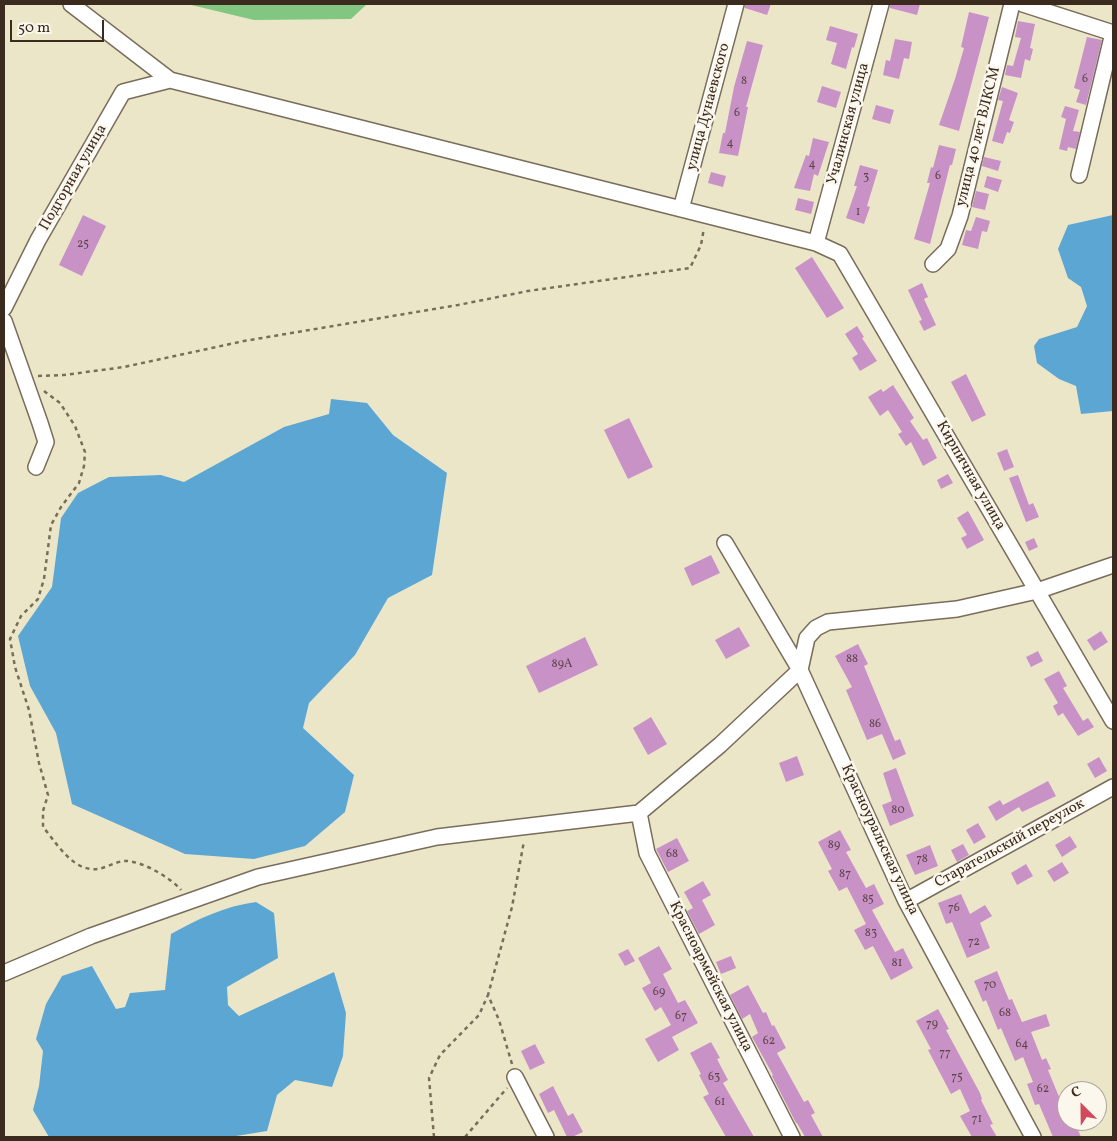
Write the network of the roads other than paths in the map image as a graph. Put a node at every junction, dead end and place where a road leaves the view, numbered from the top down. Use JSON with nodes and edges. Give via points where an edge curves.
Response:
{"nodes":[{"id":1,"x":71,"y":4,"type":"edge"},
{"id":2,"x":736,"y":4,"type":"edge"},
{"id":3,"x":881,"y":4,"type":"edge"},
{"id":4,"x":1012,"y":4,"type":"edge"},
{"id":5,"x":1023,"y":4,"type":"edge"},
{"id":6,"x":1113,"y":33,"type":"edge"},
{"id":7,"x":170,"y":80,"type":"junction"},
{"id":8,"x":1079,"y":175,"type":"dead end"},
{"id":9,"x":681,"y":209,"type":"junction"},
{"id":10,"x":816,"y":243,"type":"junction"},
{"id":11,"x":933,"y":264,"type":"dead end"},
{"id":12,"x":4,"y":308,"type":"edge"},
{"id":13,"x":4,"y":321,"type":"edge"},
{"id":14,"x":36,"y":467,"type":"dead end"},
{"id":15,"x":725,"y":543,"type":"dead end"},
{"id":16,"x":1113,"y":566,"type":"edge"},
{"id":17,"x":1037,"y":591,"type":"junction"},
{"id":18,"x":800,"y":670,"type":"junction"},
{"id":19,"x":1113,"y":721,"type":"edge"},
{"id":20,"x":1113,"y":787,"type":"edge"},
{"id":21,"x":639,"y":813,"type":"junction"},
{"id":22,"x":906,"y":901,"type":"junction"},
{"id":23,"x":4,"y":973,"type":"edge"},
{"id":24,"x":515,"y":1077,"type":"road end"},
{"id":25,"x":546,"y":1137,"type":"edge"},
{"id":26,"x":792,"y":1137,"type":"edge"},
{"id":27,"x":1033,"y":1137,"type":"edge"}],
"edges":[{"from":1,"to":7,"type":"street"},
{"from":2,"to":9,"type":"street","name":"улица Дунаевского"},
{"from":3,"to":10,"type":"street","name":"Учалинская улица"},
{"from":4,"to":11,"type":"street","name":"улица 40 лет ВЛКСМ","via":[[960,216],[948,249]]},
{"from":5,"to":6,"type":"street"},
{"from":6,"to":8,"type":"street"},
{"from":7,"to":9,"type":"street","name":"Кирпичная улица"},
{"from":7,"to":12,"type":"street","name":"Подгорная улица","via":[[123,92],[38,240]]},
{"from":9,"to":10,"type":"street","name":"Кирпичная улица"},
{"from":10,"to":17,"type":"street","name":"Кирпичная улица","via":[[840,254]]},
{"from":13,"to":14,"type":"street","via":[[46,442]]},
{"from":15,"to":18,"type":"street","name":"Красноуральская улица"},
{"from":16,"to":17,"type":"street"},
{"from":17,"to":18,"type":"street","via":[[957,609],[828,622],[806,638]]},
{"from":17,"to":19,"type":"street","name":"Кирпичная улица"},
{"from":18,"to":21,"type":"street","via":[[720,745]]},
{"from":18,"to":22,"type":"street","name":"Красноуральская улица"},
{"from":20,"to":22,"type":"street","name":"Старательский переулок"},
{"from":21,"to":23,"type":"street","via":[[437,837],[267,875],[91,936]]},
{"from":21,"to":26,"type":"street","name":"Красноармейская улица","via":[[647,853]]},
{"from":22,"to":27,"type":"street","name":"Красноуральская улица"},
{"from":24,"to":25,"type":"street"}]}
